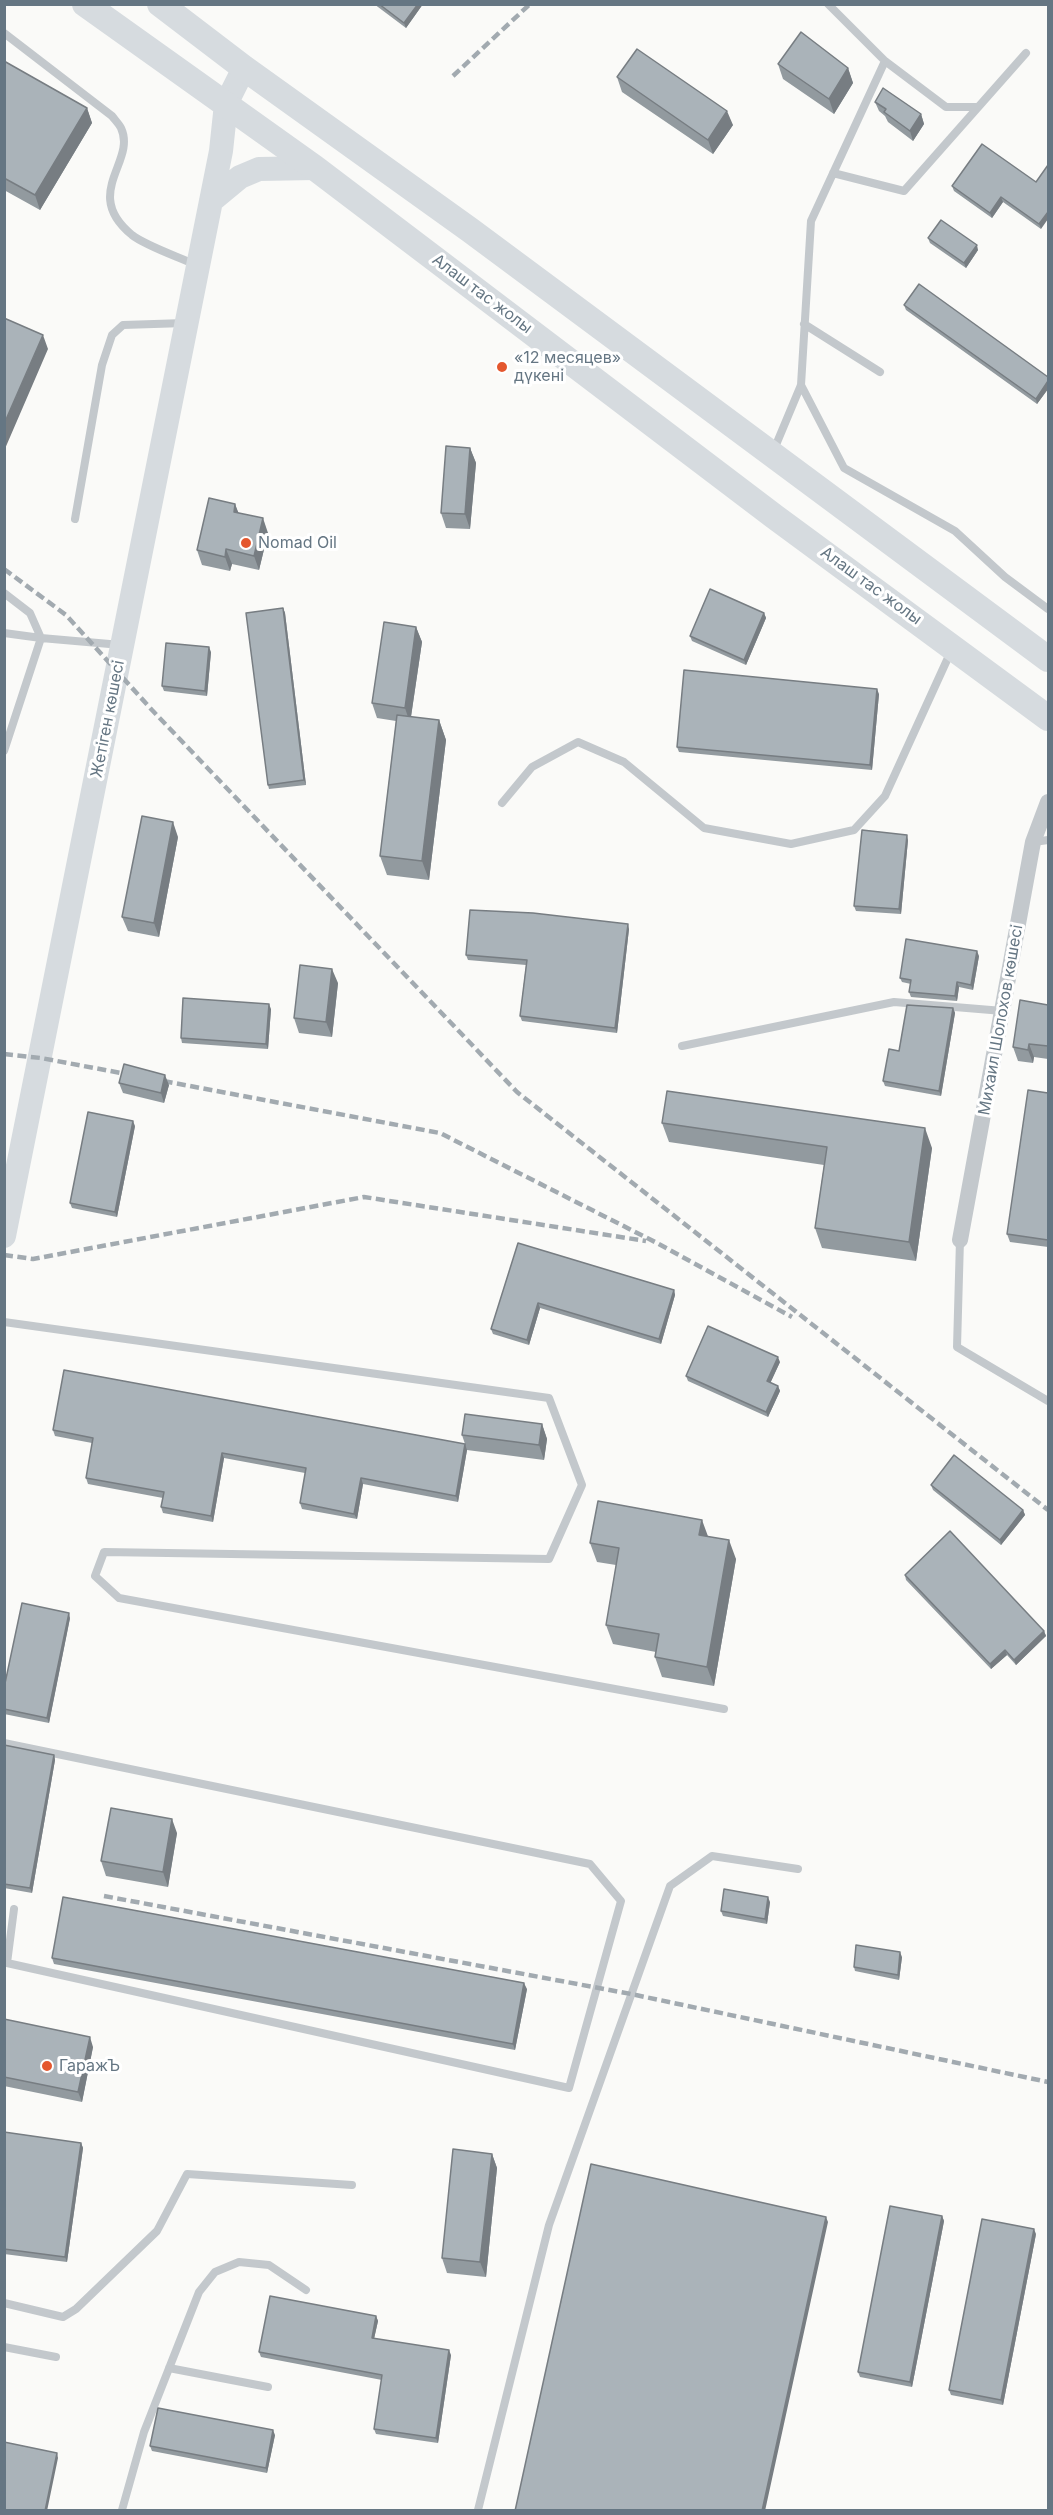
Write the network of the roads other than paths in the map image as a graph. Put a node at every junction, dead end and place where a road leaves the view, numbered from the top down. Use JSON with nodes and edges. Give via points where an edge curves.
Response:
{"nodes":[{"id":1,"x":85,"y":4,"type":"edge"},
{"id":2,"x":160,"y":4,"type":"edge"},
{"id":3,"x":828,"y":4,"type":"edge"},
{"id":4,"x":4,"y":33,"type":"edge"},
{"id":5,"x":1026,"y":53,"type":"dead end"},
{"id":6,"x":885,"y":61,"type":"junction"},
{"id":7,"x":244,"y":68,"type":"junction"},
{"id":8,"x":226,"y":104,"type":"junction"},
{"id":9,"x":977,"y":107,"type":"junction"},
{"id":10,"x":320,"y":172,"type":"junction"},
{"id":11,"x":833,"y":173,"type":"junction"},
{"id":12,"x":211,"y":201,"type":"junction"},
{"id":13,"x":198,"y":266,"type":"junction"},
{"id":14,"x":186,"y":323,"type":"junction"},
{"id":15,"x":804,"y":324,"type":"junction"},
{"id":16,"x":880,"y":372,"type":"dead end"},
{"id":17,"x":801,"y":385,"type":"junction"},
{"id":18,"x":772,"y":455,"type":"junction"},
{"id":19,"x":75,"y":519,"type":"dead end"},
{"id":20,"x":4,"y":593,"type":"edge"},
{"id":21,"x":1048,"y":609,"type":"edge"},
{"id":22,"x":4,"y":633,"type":"edge"},
{"id":23,"x":41,"y":638,"type":"junction"},
{"id":24,"x":122,"y":645,"type":"junction"},
{"id":25,"x":953,"y":646,"type":"junction"},
{"id":26,"x":1048,"y":658,"type":"edge"},
{"id":27,"x":1048,"y":718,"type":"edge"},
{"id":28,"x":4,"y":751,"type":"edge"},
{"id":29,"x":502,"y":802,"type":"dead end"},
{"id":30,"x":1048,"y":802,"type":"edge"},
{"id":31,"x":1041,"y":841,"type":"edge"},
{"id":32,"x":1003,"y":1011,"type":"junction"},
{"id":33,"x":682,"y":1046,"type":"dead end"},
{"id":34,"x":5,"y":1233,"type":"edge"},
{"id":35,"x":960,"y":1240,"type":"joint"},
{"id":36,"x":4,"y":1322,"type":"edge"},
{"id":37,"x":1048,"y":1401,"type":"edge"},
{"id":38,"x":724,"y":1709,"type":"dead end"},
{"id":39,"x":4,"y":1743,"type":"edge"},
{"id":40,"x":798,"y":1869,"type":"dead end"},
{"id":41,"x":14,"y":1909,"type":"dead end"},
{"id":42,"x":352,"y":2185,"type":"dead end"},
{"id":43,"x":306,"y":2290,"type":"dead end"},
{"id":44,"x":4,"y":2303,"type":"edge"},
{"id":45,"x":4,"y":2347,"type":"edge"},
{"id":46,"x":56,"y":2357,"type":"dead end"},
{"id":47,"x":169,"y":2368,"type":"junction"},
{"id":48,"x":268,"y":2387,"type":"dead end"},
{"id":49,"x":122,"y":2511,"type":"edge"},
{"id":50,"x":478,"y":2511,"type":"edge"}],
"edges":[{"from":1,"to":8,"type":"main road","name":"Алаш тас жолы"},
{"from":2,"to":7,"type":"main road"},
{"from":3,"to":6,"type":"lane"},
{"from":4,"to":13,"type":"lane","via":[[112,116],[122,128],[123,145],[109,195],[116,218],[134,236]]},
{"from":5,"to":9,"type":"lane"},
{"from":6,"to":9,"type":"lane","via":[[946,106]]},
{"from":6,"to":11,"type":"lane"},
{"from":7,"to":8,"type":"street"},
{"from":7,"to":18,"type":"main road"},
{"from":8,"to":10,"type":"main road","name":"Алаш тас жолы"},
{"from":8,"to":12,"type":"street","name":"Жетіген көшесі"},
{"from":9,"to":11,"type":"lane","via":[[904,191]]},
{"from":10,"to":12,"type":"street","via":[[259,169],[240,177]]},
{"from":10,"to":25,"type":"main road","name":"Алаш тас жолы","via":[[775,517]]},
{"from":11,"to":15,"type":"lane","via":[[811,220]]},
{"from":12,"to":13,"type":"street","name":"Жетіген көшесі"},
{"from":13,"to":14,"type":"street","name":"Жетіген көшесі"},
{"from":14,"to":19,"type":"lane","via":[[123,325],[112,335],[102,365]]},
{"from":14,"to":24,"type":"street","name":"Жетіген көшесі"},
{"from":15,"to":16,"type":"lane"},
{"from":15,"to":17,"type":"lane"},
{"from":17,"to":18,"type":"lane"},
{"from":17,"to":21,"type":"lane","via":[[844,468],[955,531],[1005,577]]},
{"from":18,"to":26,"type":"main road"},
{"from":20,"to":23,"type":"lane","via":[[30,613]]},
{"from":22,"to":23,"type":"lane"},
{"from":23,"to":24,"type":"lane"},
{"from":23,"to":28,"type":"lane"},
{"from":24,"to":34,"type":"street","name":"Жетіген көшесі"},
{"from":25,"to":27,"type":"main road","name":"Алаш тас жолы"},
{"from":25,"to":29,"type":"lane","via":[[885,796],[854,830],[791,844],[704,828],[624,762],[578,742],[532,767]]},
{"from":30,"to":31,"type":"street","name":"Михаил Шолохов көшесі"},
{"from":31,"to":32,"type":"street","name":"Михаил Шолохов көшесі"},
{"from":32,"to":33,"type":"lane","via":[[894,1002]]},
{"from":32,"to":35,"type":"street","name":"Михаил Шолохов көшесі"},
{"from":35,"to":37,"type":"lane","via":[[957,1347]]},
{"from":36,"to":38,"type":"lane","via":[[549,1398],[582,1485],[549,1559],[104,1552],[95,1576],[119,1598]]},
{"from":39,"to":41,"type":"lane","via":[[590,1864],[621,1901],[569,2088],[7,1963]]},
{"from":40,"to":50,"type":"lane","via":[[712,1856],[670,1886],[549,2225]]},
{"from":42,"to":44,"type":"lane","via":[[187,2174],[157,2230],[76,2309],[63,2317]]},
{"from":43,"to":47,"type":"lane","via":[[268,2265],[239,2262],[215,2272],[199,2292]]},
{"from":45,"to":46,"type":"lane"},
{"from":47,"to":48,"type":"lane"},
{"from":47,"to":49,"type":"lane","via":[[144,2432]]}]}
